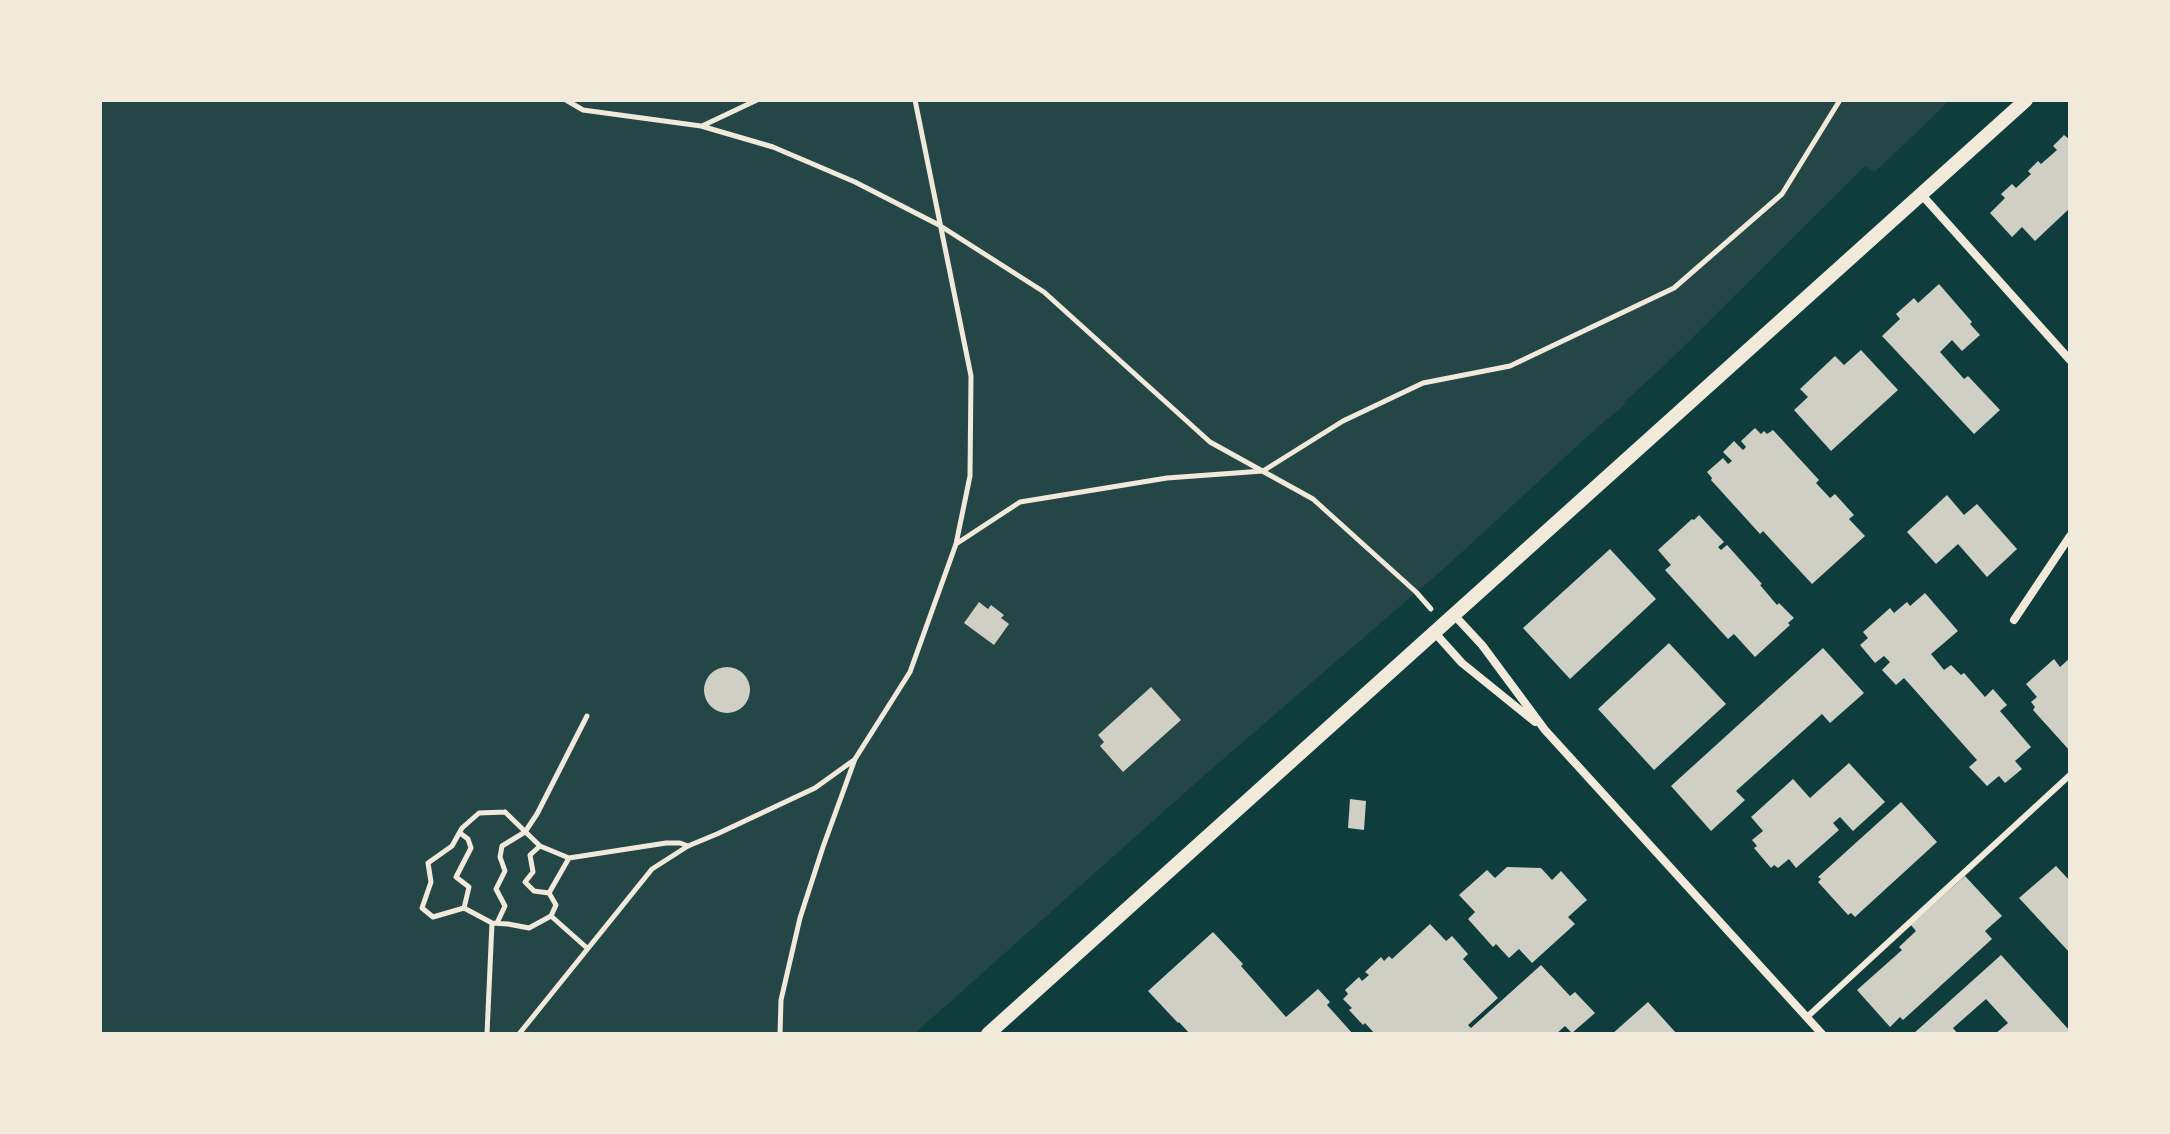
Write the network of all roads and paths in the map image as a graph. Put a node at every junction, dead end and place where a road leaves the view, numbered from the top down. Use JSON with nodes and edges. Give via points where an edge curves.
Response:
{"nodes":[{"id":1,"x":566,"y":100,"type":"edge"},
{"id":2,"x":757,"y":100,"type":"edge"},
{"id":3,"x":915,"y":100,"type":"edge"},
{"id":4,"x":1840,"y":100,"type":"edge"},
{"id":5,"x":2026,"y":100,"type":"edge"},
{"id":6,"x":701,"y":126,"type":"junction"},
{"id":7,"x":1921,"y":194,"type":"junction"},
{"id":8,"x":939,"y":225,"type":"junction"},
{"id":9,"x":2070,"y":360,"type":"edge"},
{"id":10,"x":1263,"y":471,"type":"junction"},
{"id":11,"x":2070,"y":536,"type":"edge"},
{"id":12,"x":956,"y":544,"type":"junction"},
{"id":13,"x":2014,"y":620,"type":"dead end"},
{"id":14,"x":1445,"y":624,"type":"junction"},
{"id":15,"x":587,"y":716,"type":"dead end"},
{"id":16,"x":1545,"y":730,"type":"junction"},
{"id":17,"x":855,"y":759,"type":"junction"},
{"id":18,"x":2070,"y":775,"type":"edge"},
{"id":19,"x":525,"y":832,"type":"junction"},
{"id":20,"x":460,"y":833,"type":"junction"},
{"id":21,"x":540,"y":846,"type":"junction"},
{"id":22,"x":688,"y":846,"type":"junction"},
{"id":23,"x":569,"y":858,"type":"junction"},
{"id":24,"x":549,"y":893,"type":"junction"},
{"id":25,"x":464,"y":908,"type":"junction"},
{"id":26,"x":551,"y":916,"type":"junction"},
{"id":27,"x":494,"y":923,"type":"junction"},
{"id":28,"x":587,"y":948,"type":"junction"},
{"id":29,"x":1807,"y":1017,"type":"junction"},
{"id":30,"x":487,"y":1034,"type":"edge"},
{"id":31,"x":519,"y":1034,"type":"edge"},
{"id":32,"x":780,"y":1034,"type":"edge"},
{"id":33,"x":988,"y":1034,"type":"edge"},
{"id":34,"x":1822,"y":1034,"type":"edge"}],
"edges":[{"from":1,"to":6,"type":"path","via":[[583,110]]},
{"from":2,"to":6,"type":"path"},
{"from":3,"to":8,"type":"path"},
{"from":4,"to":10,"type":"path","via":[[1782,194],[1674,288],[1510,366],[1423,383],[1343,421]]},
{"from":5,"to":7,"type":"street"},
{"from":6,"to":8,"type":"path","via":[[773,147]]},
{"from":7,"to":9,"type":"street"},
{"from":7,"to":14,"type":"street"},
{"from":8,"to":10,"type":"path","via":[[1044,292],[1210,442]]},
{"from":8,"to":12,"type":"path","via":[[971,376],[970,476]]},
{"from":10,"to":12,"type":"path","via":[[1167,478],[1020,502]]},
{"from":10,"to":14,"type":"path","via":[[1313,499]]},
{"from":11,"to":13,"type":"street"},
{"from":12,"to":17,"type":"path","via":[[910,672]]},
{"from":14,"to":16,"type":"street","via":[[1482,645]]},
{"from":14,"to":16,"type":"street","via":[[1462,663]]},
{"from":14,"to":33,"type":"street"},
{"from":15,"to":19,"type":"path"},
{"from":16,"to":29,"type":"street"},
{"from":17,"to":22,"type":"path","via":[[815,788]]},
{"from":17,"to":32,"type":"path","via":[[800,918],[781,1000]]},
{"from":18,"to":29,"type":"lane"},
{"from":19,"to":20,"type":"path","via":[[505,812],[479,813]]},
{"from":19,"to":21,"type":"path"},
{"from":19,"to":27,"type":"path","via":[[502,846],[505,871],[496,889],[505,906]]},
{"from":20,"to":25,"type":"path","via":[[471,848],[456,877],[469,887]]},
{"from":20,"to":25,"type":"path","via":[[452,846],[428,863],[431,882],[422,908],[433,917]]},
{"from":21,"to":23,"type":"path"},
{"from":21,"to":24,"type":"path","via":[[530,855],[533,872],[525,882],[534,891]]},
{"from":22,"to":23,"type":"path","via":[[666,843]]},
{"from":22,"to":28,"type":"path","via":[[652,869]]},
{"from":23,"to":24,"type":"path"},
{"from":24,"to":26,"type":"path","via":[[556,905]]},
{"from":25,"to":27,"type":"path"},
{"from":26,"to":27,"type":"path","via":[[529,928]]},
{"from":26,"to":28,"type":"path"},
{"from":27,"to":30,"type":"path"},
{"from":28,"to":31,"type":"path"},
{"from":29,"to":34,"type":"street"}]}
